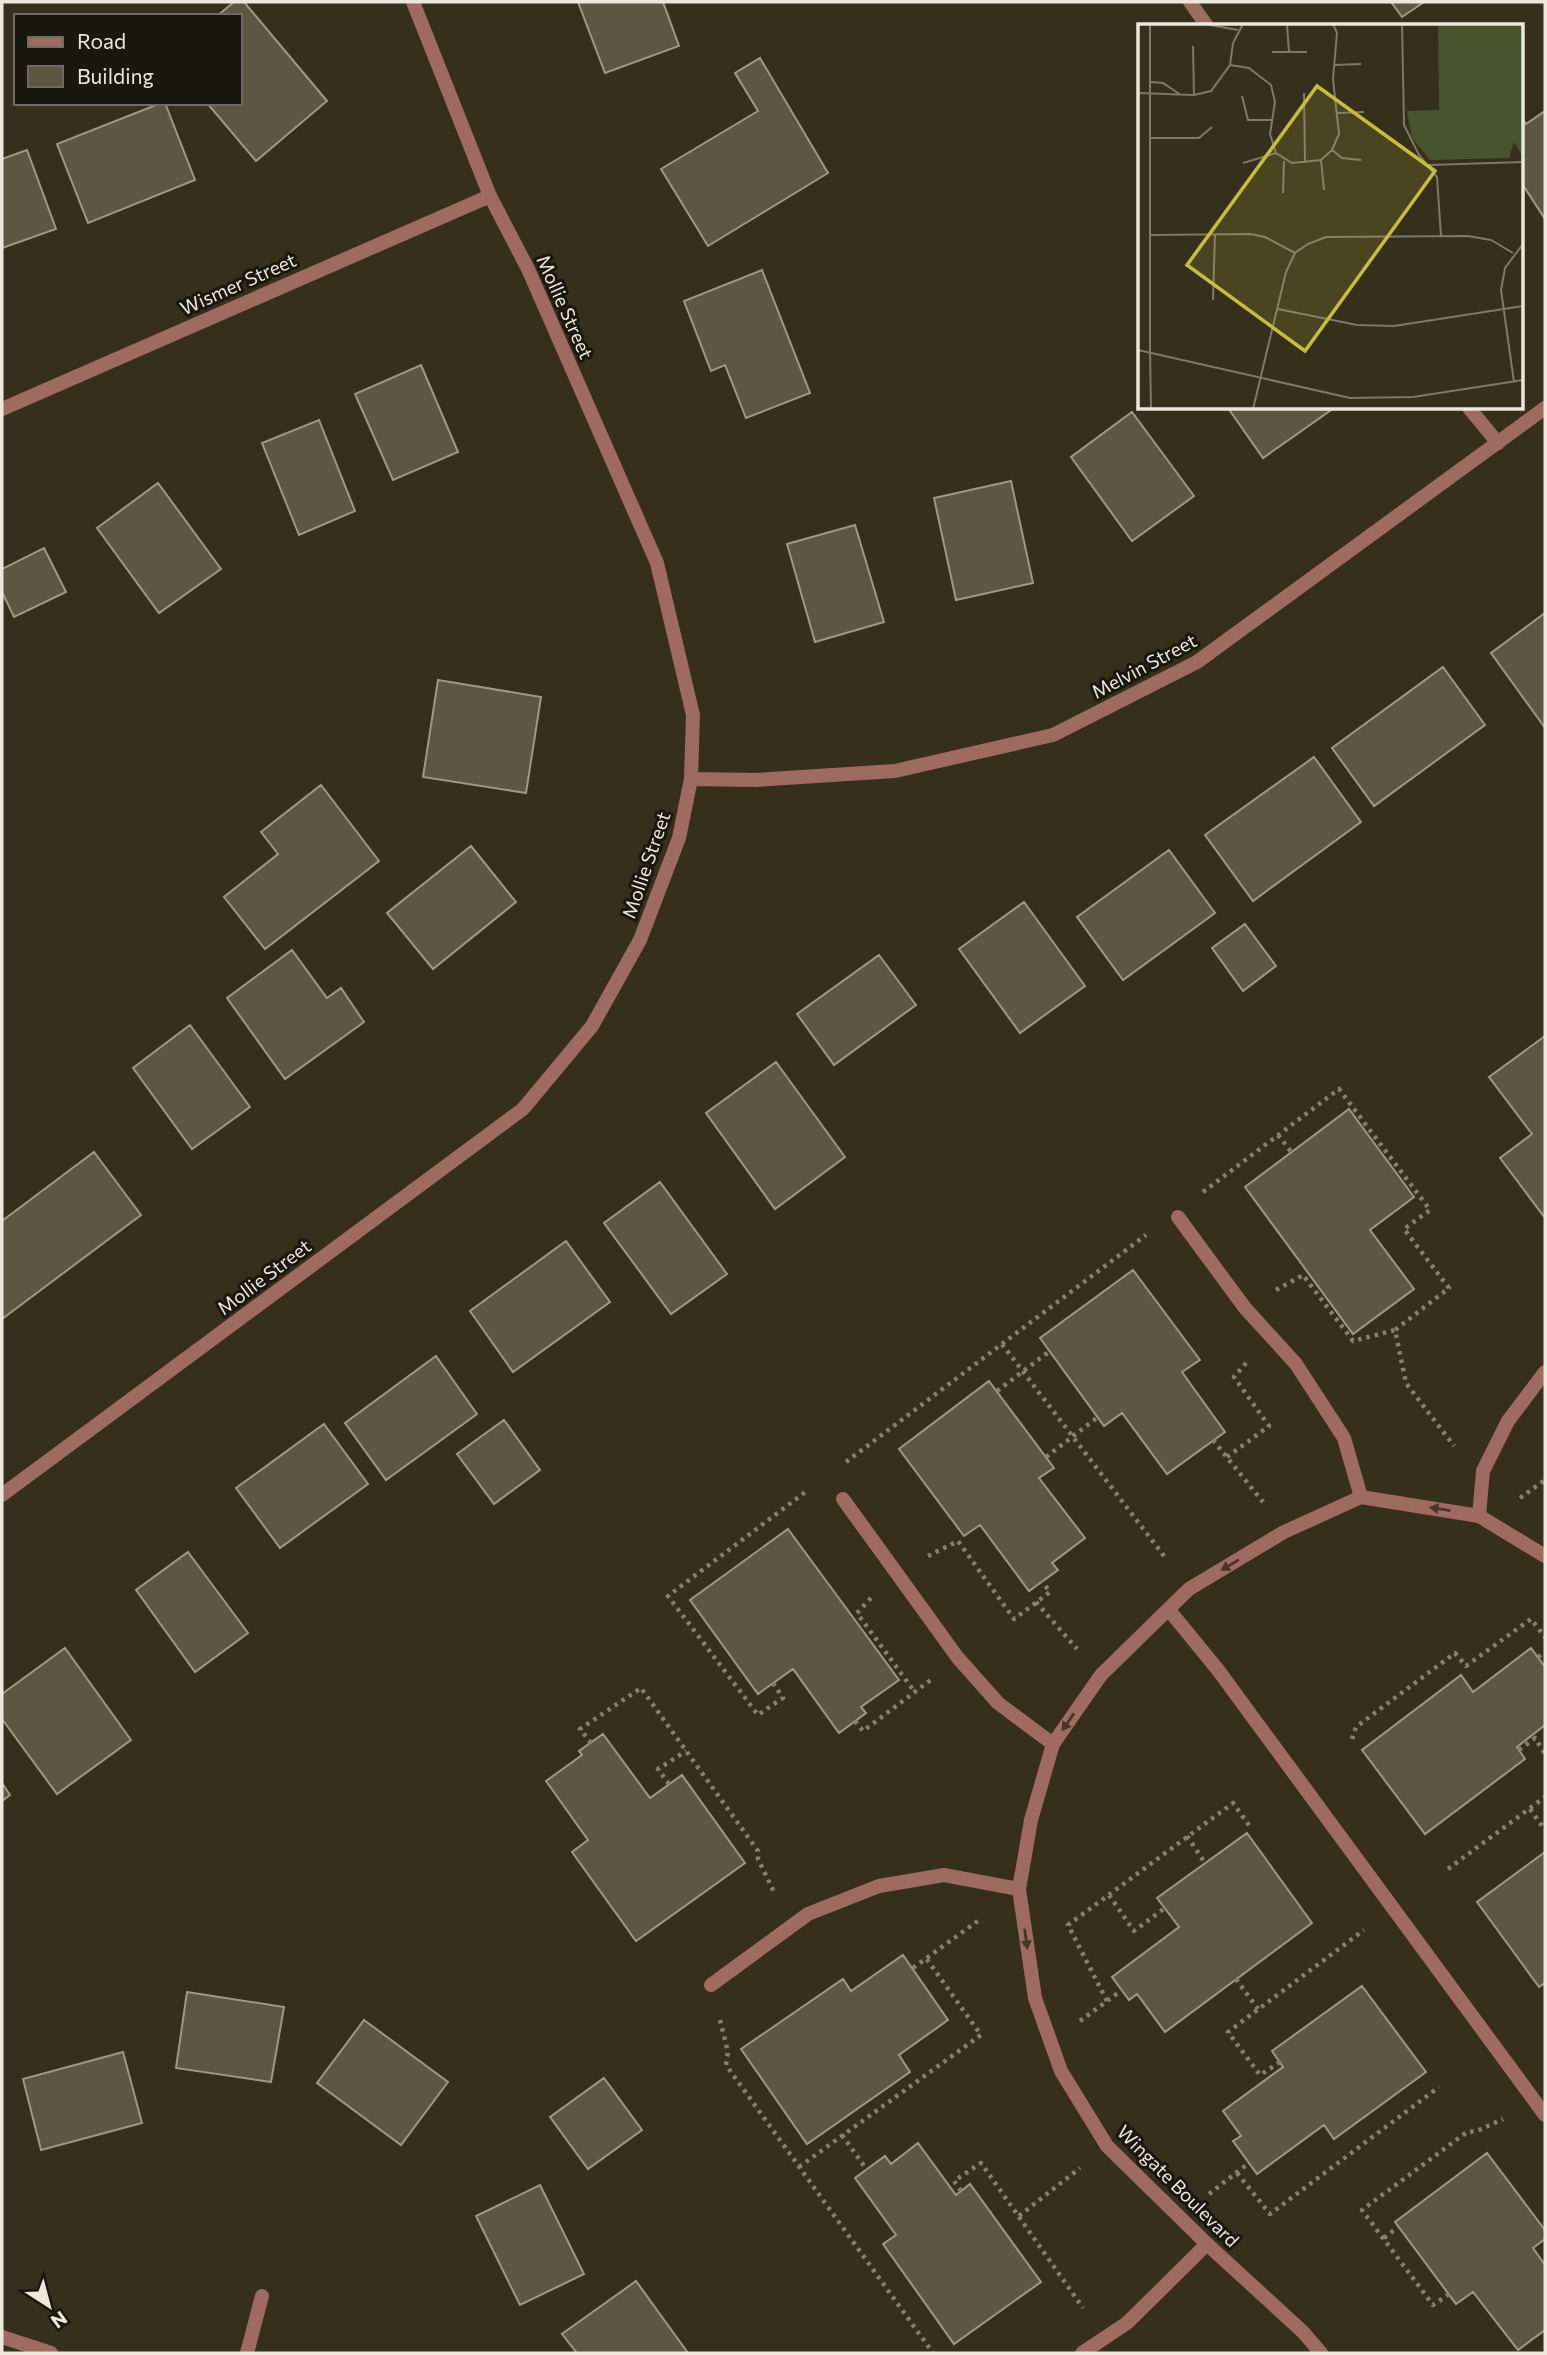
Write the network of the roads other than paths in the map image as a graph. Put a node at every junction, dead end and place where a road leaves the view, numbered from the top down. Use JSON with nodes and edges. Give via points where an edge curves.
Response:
{"nodes":[{"id":1,"x":413,"y":2,"type":"edge"},
{"id":2,"x":1190,"y":2,"type":"edge"},
{"id":3,"x":1206,"y":24,"type":"edge"},
{"id":4,"x":491,"y":196,"type":"junction"},
{"id":5,"x":1545,"y":408,"type":"edge"},
{"id":6,"x":2,"y":409,"type":"edge"},
{"id":7,"x":1471,"y":410,"type":"edge"},
{"id":8,"x":1498,"y":443,"type":"junction"},
{"id":9,"x":691,"y":779,"type":"junction"},
{"id":10,"x":1178,"y":1217,"type":"dead end"},
{"id":11,"x":1545,"y":1372,"type":"edge"},
{"id":12,"x":2,"y":1495,"type":"edge"},
{"id":13,"x":1361,"y":1497,"type":"junction"},
{"id":14,"x":843,"y":1499,"type":"dead end"},
{"id":15,"x":1479,"y":1516,"type":"junction"},
{"id":16,"x":1545,"y":1556,"type":"edge"},
{"id":17,"x":1169,"y":1610,"type":"junction"},
{"id":18,"x":1053,"y":1744,"type":"junction"},
{"id":19,"x":1018,"y":1889,"type":"junction"},
{"id":20,"x":711,"y":1984,"type":"dead end"},
{"id":21,"x":1545,"y":2115,"type":"edge"},
{"id":22,"x":1207,"y":2244,"type":"junction"},
{"id":23,"x":262,"y":2296,"type":"dead end"},
{"id":24,"x":2,"y":2337,"type":"edge"},
{"id":25,"x":51,"y":2353,"type":"edge"},
{"id":26,"x":247,"y":2353,"type":"edge"},
{"id":27,"x":1082,"y":2353,"type":"edge"},
{"id":28,"x":1321,"y":2353,"type":"edge"}],
"edges":[{"from":1,"to":4,"type":"street","name":"Mollie Street"},
{"from":2,"to":3,"type":"street"},
{"from":4,"to":6,"type":"street","name":"Wismer Street"},
{"from":4,"to":9,"type":"street","name":"Mollie Street","via":[[528,269],[657,563],[693,715]]},
{"from":5,"to":8,"type":"street","name":"Melvin Street"},
{"from":7,"to":8,"type":"street"},
{"from":8,"to":9,"type":"street","name":"Melvin Street","via":[[1197,662],[1053,736],[895,771],[755,780]]},
{"from":9,"to":12,"type":"street","name":"Mollie Street","via":[[679,838],[640,940],[592,1026],[523,1109]]},
{"from":10,"to":13,"type":"street","via":[[1245,1308],[1296,1364],[1344,1438]]},
{"from":11,"to":15,"type":"street","via":[[1508,1421],[1483,1471]]},
{"from":15,"to":13,"type":"street","one_way":true},
{"from":13,"to":17,"type":"street","name":"Wingate Boulevard","one_way":true,"via":[[1284,1532],[1189,1589]]},
{"from":14,"to":18,"type":"street","via":[[958,1658],[998,1703]]},
{"from":15,"to":16,"type":"street"},
{"from":17,"to":18,"type":"street","name":"Wingate Boulevard","one_way":true,"via":[[1101,1675]]},
{"from":17,"to":21,"type":"street"},
{"from":18,"to":19,"type":"street","name":"Wingate Boulevard","via":[[1031,1820]]},
{"from":19,"to":20,"type":"street","via":[[944,1875],[879,1886],[808,1914]]},
{"from":19,"to":22,"type":"street","name":"Wingate Boulevard","one_way":true,"via":[[1035,1998],[1061,2071],[1107,2146]]},
{"from":22,"to":27,"type":"street","via":[[1127,2323]]},
{"from":22,"to":28,"type":"street","name":"Wingate Boulevard"},
{"from":23,"to":26,"type":"street"},
{"from":24,"to":25,"type":"street"}]}
